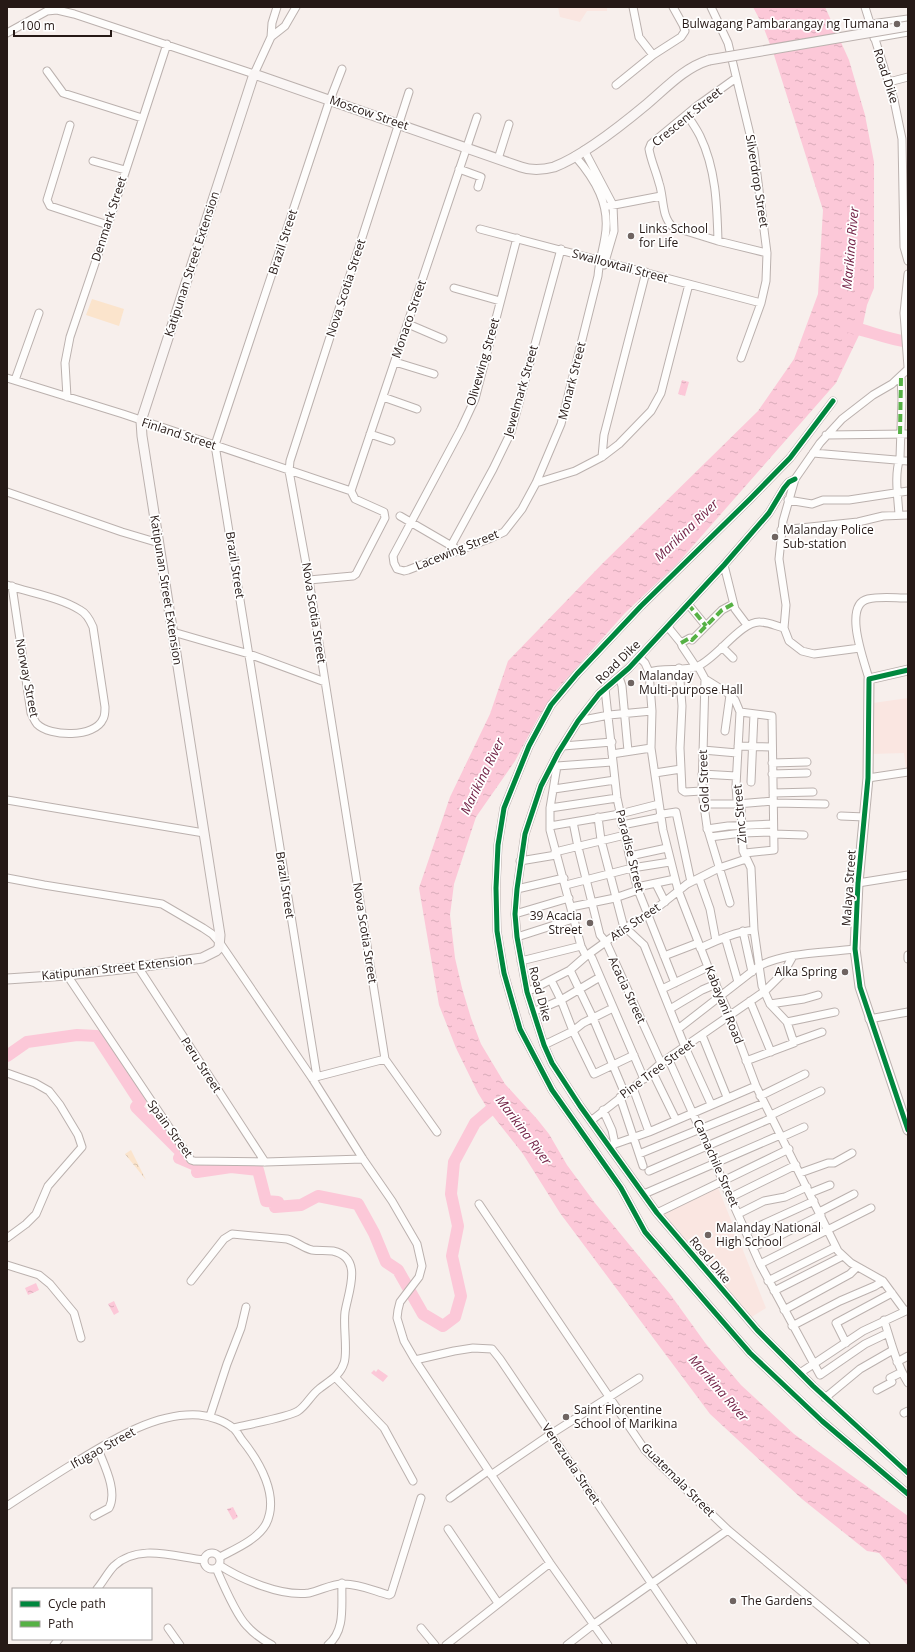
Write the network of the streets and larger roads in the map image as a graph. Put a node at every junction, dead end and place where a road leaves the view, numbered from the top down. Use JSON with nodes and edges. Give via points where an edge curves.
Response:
{"nodes":[{"id":1,"x":277,"y":7,"type":"edge"},
{"id":2,"x":296,"y":7,"type":"edge"},
{"id":3,"x":633,"y":7,"type":"edge"},
{"id":4,"x":672,"y":7,"type":"edge"},
{"id":5,"x":711,"y":7,"type":"edge"},
{"id":6,"x":865,"y":9,"type":"edge"},
{"id":7,"x":908,"y":19,"type":"edge"},
{"id":8,"x":871,"y":24,"type":"junction"},
{"id":9,"x":908,"y":26,"type":"edge"},
{"id":10,"x":908,"y":32,"type":"edge"},
{"id":11,"x":7,"y":33,"type":"edge"},
{"id":12,"x":271,"y":37,"type":"junction"},
{"id":13,"x":874,"y":38,"type":"junction"},
{"id":14,"x":166,"y":44,"type":"junction"},
{"id":15,"x":653,"y":55,"type":"junction"},
{"id":16,"x":342,"y":70,"type":"dead end"},
{"id":17,"x":47,"y":71,"type":"dead end"},
{"id":18,"x":254,"y":74,"type":"junction"},
{"id":19,"x":908,"y":77,"type":"edge"},
{"id":20,"x":736,"y":78,"type":"junction"},
{"id":21,"x":889,"y":82,"type":"junction"},
{"id":22,"x":616,"y":85,"type":"dead end"},
{"id":23,"x":409,"y":92,"type":"dead end"},
{"id":24,"x":330,"y":100,"type":"junction"},
{"id":25,"x":687,"y":114,"type":"junction"},
{"id":26,"x":476,"y":117,"type":"dead end"},
{"id":27,"x":142,"y":118,"type":"junction"},
{"id":28,"x":399,"y":124,"type":"junction"},
{"id":29,"x":509,"y":124,"type":"dead end"},
{"id":30,"x":70,"y":125,"type":"dead end"},
{"id":31,"x":467,"y":147,"type":"junction"},
{"id":32,"x":584,"y":150,"type":"junction"},
{"id":33,"x":575,"y":156,"type":"junction"},
{"id":34,"x":498,"y":159,"type":"junction"},
{"id":35,"x":93,"y":161,"type":"dead end"},
{"id":36,"x":459,"y":169,"type":"junction"},
{"id":37,"x":125,"y":170,"type":"junction"},
{"id":38,"x":478,"y":187,"type":"dead end"},
{"id":39,"x":661,"y":196,"type":"junction"},
{"id":40,"x":613,"y":205,"type":"junction"},
{"id":41,"x":605,"y":206,"type":"junction"},
{"id":42,"x":108,"y":225,"type":"junction"},
{"id":43,"x":480,"y":229,"type":"dead end"},
{"id":44,"x":610,"y":231,"type":"junction"},
{"id":45,"x":517,"y":238,"type":"junction"},
{"id":46,"x":718,"y":241,"type":"junction"},
{"id":47,"x":561,"y":249,"type":"junction"},
{"id":48,"x":767,"y":253,"type":"junction"},
{"id":49,"x":602,"y":261,"type":"junction"},
{"id":50,"x":908,"y":261,"type":"edge"},
{"id":51,"x":646,"y":272,"type":"junction"},
{"id":52,"x":908,"y":274,"type":"edge"},
{"id":53,"x":689,"y":284,"type":"junction"},
{"id":54,"x":454,"y":288,"type":"dead end"},
{"id":55,"x":500,"y":301,"type":"junction"},
{"id":56,"x":761,"y":303,"type":"junction"},
{"id":57,"x":39,"y":313,"type":"dead end"},
{"id":58,"x":408,"y":324,"type":"junction"},
{"id":59,"x":907,"y":329,"type":"edge"},
{"id":60,"x":443,"y":339,"type":"dead end"},
{"id":61,"x":907,"y":353,"type":"edge"},
{"id":62,"x":741,"y":358,"type":"dead end"},
{"id":63,"x":395,"y":362,"type":"junction"},
{"id":64,"x":908,"y":368,"type":"edge"},
{"id":65,"x":434,"y":374,"type":"dead end"},
{"id":66,"x":900,"y":377,"type":"junction"},
{"id":67,"x":7,"y":378,"type":"edge"},
{"id":68,"x":15,"y":380,"type":"junction"},
{"id":69,"x":67,"y":396,"type":"junction"},
{"id":70,"x":383,"y":397,"type":"junction"},
{"id":71,"x":832,"y":400,"type":"dead end"},
{"id":72,"x":417,"y":409,"type":"dead end"},
{"id":73,"x":141,"y":421,"type":"junction"},
{"id":74,"x":370,"y":434,"type":"junction"},
{"id":75,"x":904,"y":434,"type":"edge"},
{"id":76,"x":826,"y":435,"type":"junction"},
{"id":77,"x":391,"y":441,"type":"dead end"},
{"id":78,"x":215,"y":445,"type":"junction"},
{"id":79,"x":813,"y":453,"type":"junction"},
{"id":80,"x":602,"y":457,"type":"junction"},
{"id":81,"x":899,"y":461,"type":"junction"},
{"id":82,"x":908,"y":461,"type":"edge"},
{"id":83,"x":289,"y":471,"type":"junction"},
{"id":84,"x":795,"y":479,"type":"junction"},
{"id":85,"x":536,"y":484,"type":"junction"},
{"id":86,"x":351,"y":491,"type":"junction"},
{"id":87,"x":908,"y":491,"type":"edge"},
{"id":88,"x":7,"y":492,"type":"edge"},
{"id":89,"x":898,"y":492,"type":"junction"},
{"id":90,"x":788,"y":500,"type":"junction"},
{"id":91,"x":899,"y":515,"type":"junction"},
{"id":92,"x":908,"y":515,"type":"edge"},
{"id":93,"x":400,"y":516,"type":"dead end"},
{"id":94,"x":412,"y":522,"type":"junction"},
{"id":95,"x":782,"y":530,"type":"junction"},
{"id":96,"x":159,"y":543,"type":"junction"},
{"id":97,"x":454,"y":548,"type":"junction"},
{"id":98,"x":724,"y":565,"type":"junction"},
{"id":99,"x":309,"y":580,"type":"junction"},
{"id":100,"x":10,"y":586,"type":"edge"},
{"id":101,"x":908,"y":598,"type":"edge"},
{"id":102,"x":688,"y":604,"type":"junction"},
{"id":103,"x":733,"y":604,"type":"junction"},
{"id":104,"x":747,"y":625,"type":"junction"},
{"id":105,"x":706,"y":626,"type":"junction"},
{"id":106,"x":668,"y":627,"type":"junction"},
{"id":107,"x":784,"y":628,"type":"junction"},
{"id":108,"x":173,"y":632,"type":"junction"},
{"id":109,"x":681,"y":643,"type":"junction"},
{"id":110,"x":722,"y":648,"type":"junction"},
{"id":111,"x":860,"y":648,"type":"junction"},
{"id":112,"x":249,"y":654,"type":"junction"},
{"id":113,"x":639,"y":657,"type":"junction"},
{"id":114,"x":733,"y":658,"type":"dead end"},
{"id":115,"x":697,"y":666,"type":"junction"},
{"id":116,"x":679,"y":668,"type":"junction"},
{"id":117,"x":908,"y":670,"type":"edge"},
{"id":118,"x":649,"y":672,"type":"junction"},
{"id":119,"x":619,"y":677,"type":"junction"},
{"id":120,"x":705,"y":679,"type":"junction"},
{"id":121,"x":870,"y":679,"type":"junction"},
{"id":122,"x":325,"y":682,"type":"junction"},
{"id":123,"x":605,"y":689,"type":"junction"},
{"id":124,"x":730,"y":695,"type":"junction"},
{"id":125,"x":652,"y":710,"type":"junction"},
{"id":126,"x":740,"y":712,"type":"junction"},
{"id":127,"x":625,"y":713,"type":"junction"},
{"id":128,"x":609,"y":714,"type":"junction"},
{"id":129,"x":754,"y":714,"type":"junction"},
{"id":130,"x":578,"y":721,"type":"junction"},
{"id":131,"x":725,"y":731,"type":"dead end"},
{"id":132,"x":612,"y":742,"type":"junction"},
{"id":133,"x":562,"y":746,"type":"junction"},
{"id":134,"x":752,"y":747,"type":"junction"},
{"id":135,"x":771,"y":747,"type":"junction"},
{"id":136,"x":651,"y":748,"type":"junction"},
{"id":137,"x":702,"y":750,"type":"junction"},
{"id":138,"x":738,"y":750,"type":"junction"},
{"id":139,"x":628,"y":751,"type":"junction"},
{"id":140,"x":612,"y":754,"type":"junction"},
{"id":141,"x":612,"y":762,"type":"junction"},
{"id":142,"x":807,"y":762,"type":"dead end"},
{"id":143,"x":772,"y":763,"type":"junction"},
{"id":144,"x":555,"y":765,"type":"junction"},
{"id":145,"x":681,"y":769,"type":"junction"},
{"id":146,"x":908,"y":772,"type":"edge"},
{"id":147,"x":655,"y":773,"type":"junction"},
{"id":148,"x":806,"y":773,"type":"dead end"},
{"id":149,"x":702,"y":774,"type":"junction"},
{"id":150,"x":772,"y":774,"type":"junction"},
{"id":151,"x":736,"y":776,"type":"junction"},
{"id":152,"x":868,"y":778,"type":"junction"},
{"id":153,"x":615,"y":780,"type":"junction"},
{"id":154,"x":751,"y":782,"type":"dead end"},
{"id":155,"x":554,"y":789,"type":"junction"},
{"id":156,"x":702,"y":791,"type":"junction"},
{"id":157,"x":813,"y":792,"type":"dead end"},
{"id":158,"x":773,"y":793,"type":"junction"},
{"id":159,"x":617,"y":798,"type":"junction"},
{"id":160,"x":7,"y":800,"type":"edge"},
{"id":161,"x":773,"y":802,"type":"junction"},
{"id":162,"x":738,"y":803,"type":"junction"},
{"id":163,"x":659,"y":804,"type":"junction"},
{"id":164,"x":704,"y":804,"type":"junction"},
{"id":165,"x":825,"y":804,"type":"dead end"},
{"id":166,"x":550,"y":808,"type":"junction"},
{"id":167,"x":620,"y":814,"type":"junction"},
{"id":168,"x":661,"y":816,"type":"junction"},
{"id":169,"x":841,"y":816,"type":"dead end"},
{"id":170,"x":598,"y":817,"type":"junction"},
{"id":171,"x":864,"y":817,"type":"junction"},
{"id":172,"x":573,"y":822,"type":"junction"},
{"id":173,"x":773,"y":824,"type":"junction"},
{"id":174,"x":622,"y":825,"type":"junction"},
{"id":175,"x":742,"y":825,"type":"junction"},
{"id":176,"x":550,"y":826,"type":"junction"},
{"id":177,"x":204,"y":833,"type":"junction"},
{"id":178,"x":708,"y":833,"type":"junction"},
{"id":179,"x":742,"y":833,"type":"junction"},
{"id":180,"x":773,"y":833,"type":"junction"},
{"id":181,"x":625,"y":835,"type":"junction"},
{"id":182,"x":804,"y":835,"type":"dead end"},
{"id":183,"x":601,"y":840,"type":"junction"},
{"id":184,"x":578,"y":847,"type":"junction"},
{"id":185,"x":667,"y":848,"type":"junction"},
{"id":186,"x":556,"y":854,"type":"junction"},
{"id":187,"x":630,"y":856,"type":"junction"},
{"id":188,"x":745,"y":856,"type":"junction"},
{"id":189,"x":520,"y":861,"type":"junction"},
{"id":190,"x":670,"y":862,"type":"junction"},
{"id":191,"x":632,"y":868,"type":"junction"},
{"id":192,"x":719,"y":868,"type":"junction"},
{"id":193,"x":610,"y":875,"type":"junction"},
{"id":194,"x":908,"y":876,"type":"edge"},
{"id":195,"x":7,"y":878,"type":"edge"},
{"id":196,"x":699,"y":878,"type":"junction"},
{"id":197,"x":675,"y":879,"type":"junction"},
{"id":198,"x":586,"y":880,"type":"junction"},
{"id":199,"x":565,"y":882,"type":"junction"},
{"id":200,"x":691,"y":882,"type":"junction"},
{"id":201,"x":858,"y":883,"type":"junction"},
{"id":202,"x":656,"y":884,"type":"junction"},
{"id":203,"x":638,"y":888,"type":"junction"},
{"id":204,"x":516,"y":889,"type":"junction"},
{"id":205,"x":678,"y":890,"type":"junction"},
{"id":206,"x":569,"y":898,"type":"junction"},
{"id":207,"x":615,"y":898,"type":"junction"},
{"id":208,"x":592,"y":902,"type":"junction"},
{"id":209,"x":665,"y":902,"type":"junction"},
{"id":210,"x":730,"y":903,"type":"dead end"},
{"id":211,"x":571,"y":907,"type":"junction"},
{"id":212,"x":515,"y":914,"type":"junction"},
{"id":213,"x":648,"y":915,"type":"junction"},
{"id":214,"x":574,"y":919,"type":"junction"},
{"id":215,"x":625,"y":928,"type":"junction"},
{"id":216,"x":754,"y":930,"type":"junction"},
{"id":217,"x":743,"y":931,"type":"junction"},
{"id":218,"x":517,"y":937,"type":"junction"},
{"id":219,"x":725,"y":937,"type":"junction"},
{"id":220,"x":716,"y":941,"type":"junction"},
{"id":221,"x":606,"y":942,"type":"junction"},
{"id":222,"x":220,"y":943,"type":"junction"},
{"id":223,"x":699,"y":945,"type":"junction"},
{"id":224,"x":581,"y":946,"type":"junction"},
{"id":225,"x":855,"y":949,"type":"junction"},
{"id":226,"x":587,"y":955,"type":"junction"},
{"id":227,"x":908,"y":955,"type":"edge"},
{"id":228,"x":664,"y":956,"type":"junction"},
{"id":229,"x":793,"y":956,"type":"junction"},
{"id":230,"x":908,"y":958,"type":"edge"},
{"id":231,"x":521,"y":961,"type":"junction"},
{"id":232,"x":758,"y":966,"type":"junction"},
{"id":233,"x":138,"y":967,"type":"junction"},
{"id":234,"x":708,"y":967,"type":"junction"},
{"id":235,"x":570,"y":970,"type":"junction"},
{"id":236,"x":752,"y":972,"type":"junction"},
{"id":237,"x":67,"y":975,"type":"junction"},
{"id":238,"x":8,"y":977,"type":"edge"},
{"id":239,"x":600,"y":978,"type":"junction"},
{"id":240,"x":551,"y":980,"type":"junction"},
{"id":241,"x":738,"y":982,"type":"junction"},
{"id":242,"x":675,"y":983,"type":"junction"},
{"id":243,"x":716,"y":984,"type":"junction"},
{"id":244,"x":662,"y":989,"type":"junction"},
{"id":245,"x":580,"y":990,"type":"junction"},
{"id":246,"x":765,"y":991,"type":"junction"},
{"id":247,"x":527,"y":992,"type":"junction"},
{"id":248,"x":818,"y":994,"type":"dead end"},
{"id":249,"x":721,"y":995,"type":"junction"},
{"id":250,"x":561,"y":1000,"type":"junction"},
{"id":251,"x":750,"y":1001,"type":"junction"},
{"id":252,"x":770,"y":1004,"type":"junction"},
{"id":253,"x":613,"y":1008,"type":"junction"},
{"id":254,"x":670,"y":1009,"type":"junction"},
{"id":255,"x":533,"y":1012,"type":"junction"},
{"id":256,"x":835,"y":1012,"type":"dead end"},
{"id":257,"x":908,"y":1012,"type":"edge"},
{"id":258,"x":730,"y":1014,"type":"junction"},
{"id":259,"x":593,"y":1018,"type":"junction"},
{"id":260,"x":869,"y":1018,"type":"junction"},
{"id":261,"x":786,"y":1022,"type":"junction"},
{"id":262,"x":678,"y":1029,"type":"junction"},
{"id":263,"x":573,"y":1031,"type":"junction"},
{"id":264,"x":822,"y":1032,"type":"dead end"},
{"id":265,"x":702,"y":1035,"type":"junction"},
{"id":266,"x":794,"y":1042,"type":"junction"},
{"id":267,"x":544,"y":1045,"type":"junction"},
{"id":268,"x":685,"y":1047,"type":"junction"},
{"id":269,"x":771,"y":1052,"type":"junction"},
{"id":270,"x":634,"y":1055,"type":"junction"},
{"id":271,"x":668,"y":1058,"type":"junction"},
{"id":272,"x":385,"y":1059,"type":"junction"},
{"id":273,"x":746,"y":1061,"type":"junction"},
{"id":274,"x":661,"y":1063,"type":"junction"},
{"id":275,"x":614,"y":1064,"type":"junction"},
{"id":276,"x":652,"y":1071,"type":"junction"},
{"id":277,"x":7,"y":1072,"type":"edge"},
{"id":278,"x":805,"y":1074,"type":"dead end"},
{"id":279,"x":314,"y":1077,"type":"junction"},
{"id":280,"x":644,"y":1079,"type":"junction"},
{"id":281,"x":756,"y":1086,"type":"junction"},
{"id":282,"x":633,"y":1088,"type":"junction"},
{"id":283,"x":821,"y":1091,"type":"dead end"},
{"id":284,"x":623,"y":1095,"type":"junction"},
{"id":285,"x":760,"y":1096,"type":"junction"},
{"id":286,"x":727,"y":1097,"type":"junction"},
{"id":287,"x":764,"y":1103,"type":"junction"},
{"id":288,"x":711,"y":1104,"type":"junction"},
{"id":289,"x":603,"y":1110,"type":"junction"},
{"id":290,"x":693,"y":1113,"type":"junction"},
{"id":291,"x":771,"y":1117,"type":"junction"},
{"id":292,"x":592,"y":1120,"type":"junction"},
{"id":293,"x":676,"y":1120,"type":"junction"},
{"id":294,"x":804,"y":1127,"type":"dead end"},
{"id":295,"x":700,"y":1130,"type":"junction"},
{"id":296,"x":908,"y":1130,"type":"edge"},
{"id":297,"x":437,"y":1132,"type":"dead end"},
{"id":298,"x":649,"y":1132,"type":"junction"},
{"id":299,"x":782,"y":1136,"type":"junction"},
{"id":300,"x":634,"y":1138,"type":"junction"},
{"id":301,"x":612,"y":1146,"type":"junction"},
{"id":302,"x":707,"y":1147,"type":"junction"},
{"id":303,"x":789,"y":1149,"type":"junction"},
{"id":304,"x":852,"y":1153,"type":"dead end"},
{"id":305,"x":639,"y":1154,"type":"junction"},
{"id":306,"x":363,"y":1159,"type":"junction"},
{"id":307,"x":264,"y":1162,"type":"junction"},
{"id":308,"x":714,"y":1163,"type":"junction"},
{"id":309,"x":796,"y":1166,"type":"junction"},
{"id":310,"x":800,"y":1173,"type":"junction"},
{"id":311,"x":722,"y":1181,"type":"junction"},
{"id":312,"x":830,"y":1185,"type":"dead end"},
{"id":313,"x":809,"y":1190,"type":"junction"},
{"id":314,"x":644,"y":1194,"type":"junction"},
{"id":315,"x":854,"y":1194,"type":"dead end"},
{"id":316,"x":731,"y":1197,"type":"junction"},
{"id":317,"x":814,"y":1201,"type":"junction"},
{"id":318,"x":479,"y":1204,"type":"dead end"},
{"id":319,"x":871,"y":1208,"type":"dead end"},
{"id":320,"x":657,"y":1213,"type":"junction"},
{"id":321,"x":820,"y":1213,"type":"junction"},
{"id":322,"x":738,"y":1214,"type":"junction"},
{"id":323,"x":828,"y":1230,"type":"junction"},
{"id":324,"x":746,"y":1232,"type":"junction"},
{"id":325,"x":7,"y":1238,"type":"edge"},
{"id":326,"x":753,"y":1247,"type":"junction"},
{"id":327,"x":836,"y":1247,"type":"junction"},
{"id":328,"x":843,"y":1256,"type":"junction"},
{"id":329,"x":760,"y":1264,"type":"junction"},
{"id":330,"x":7,"y":1265,"type":"edge"},
{"id":331,"x":857,"y":1267,"type":"junction"},
{"id":332,"x":768,"y":1280,"type":"junction"},
{"id":333,"x":883,"y":1281,"type":"junction"},
{"id":334,"x":191,"y":1282,"type":"dead end"},
{"id":335,"x":774,"y":1291,"type":"junction"},
{"id":336,"x":892,"y":1293,"type":"junction"},
{"id":337,"x":246,"y":1307,"type":"dead end"},
{"id":338,"x":784,"y":1310,"type":"junction"},
{"id":339,"x":907,"y":1311,"type":"edge"},
{"id":340,"x":884,"y":1320,"type":"junction"},
{"id":341,"x":792,"y":1326,"type":"junction"},
{"id":342,"x":888,"y":1333,"type":"junction"},
{"id":343,"x":81,"y":1338,"type":"dead end"},
{"id":344,"x":846,"y":1343,"type":"junction"},
{"id":345,"x":893,"y":1350,"type":"junction"},
{"id":346,"x":908,"y":1356,"type":"edge"},
{"id":347,"x":414,"y":1360,"type":"junction"},
{"id":348,"x":897,"y":1362,"type":"junction"},
{"id":349,"x":813,"y":1363,"type":"junction"},
{"id":350,"x":902,"y":1372,"type":"junction"},
{"id":351,"x":800,"y":1373,"type":"junction"},
{"id":352,"x":336,"y":1378,"type":"junction"},
{"id":353,"x":639,"y":1378,"type":"dead end"},
{"id":354,"x":908,"y":1382,"type":"edge"},
{"id":355,"x":877,"y":1390,"type":"dead end"},
{"id":356,"x":609,"y":1397,"type":"junction"},
{"id":357,"x":826,"y":1398,"type":"junction"},
{"id":358,"x":210,"y":1416,"type":"junction"},
{"id":359,"x":233,"y":1428,"type":"junction"},
{"id":360,"x":551,"y":1434,"type":"junction"},
{"id":361,"x":98,"y":1449,"type":"junction"},
{"id":362,"x":490,"y":1473,"type":"junction"},
{"id":363,"x":908,"y":1473,"type":"edge"},
{"id":364,"x":413,"y":1481,"type":"dead end"},
{"id":365,"x":908,"y":1494,"type":"edge"},
{"id":366,"x":421,"y":1498,"type":"dead end"},
{"id":367,"x":450,"y":1498,"type":"dead end"},
{"id":368,"x":7,"y":1506,"type":"edge"},
{"id":369,"x":94,"y":1516,"type":"dead end"},
{"id":370,"x":448,"y":1529,"type":"dead end"},
{"id":371,"x":728,"y":1530,"type":"junction"},
{"id":372,"x":204,"y":1560,"type":"junction"},
{"id":373,"x":218,"y":1563,"type":"junction"},
{"id":374,"x":550,"y":1564,"type":"junction"},
{"id":375,"x":342,"y":1584,"type":"junction"},
{"id":376,"x":651,"y":1584,"type":"junction"},
{"id":377,"x":98,"y":1588,"type":"edge"},
{"id":378,"x":498,"y":1603,"type":"junction"},
{"id":379,"x":594,"y":1624,"type":"junction"},
{"id":380,"x":168,"y":1628,"type":"dead end"},
{"id":381,"x":421,"y":1628,"type":"dead end"},
{"id":382,"x":861,"y":1644,"type":"edge"},
{"id":383,"x":180,"y":1645,"type":"edge"},
{"id":384,"x":272,"y":1645,"type":"edge"},
{"id":385,"x":328,"y":1645,"type":"edge"},
{"id":386,"x":434,"y":1645,"type":"edge"},
{"id":387,"x":446,"y":1645,"type":"edge"},
{"id":388,"x":567,"y":1645,"type":"edge"},
{"id":389,"x":608,"y":1645,"type":"edge"},
{"id":390,"x":693,"y":1645,"type":"edge"}],
"edges":[{"from":1,"to":12,"type":"street","name":"Katipunan Street Extension"},
{"from":2,"to":12,"type":"street","name":"Katipunan Street Extension","via":[[285,26]]},
{"from":3,"to":15,"type":"street","via":[[639,37]]},
{"from":4,"to":15,"type":"street","via":[[685,31],[681,37]]},
{"from":5,"to":20,"type":"street","name":"Silverdrop Street","via":[[728,43]]},
{"from":6,"to":8,"type":"street","name":"Road Dike"},
{"from":7,"to":8,"type":"street"},
{"from":8,"to":13,"type":"street","name":"Road Dike"},
{"from":9,"to":32,"type":"street","name":"Moscow Street","bridge":true,"via":[[709,60],[684,72],[628,119]]},
{"from":10,"to":13,"type":"street"},
{"from":11,"to":14,"type":"street","name":"Moscow Street","via":[[43,13],[54,10]]},
{"from":12,"to":18,"type":"street","name":"Katipunan Street Extension"},
{"from":13,"to":21,"type":"street","name":"Road Dike"},
{"from":14,"to":18,"type":"street","name":"Moscow Street"},
{"from":14,"to":27,"type":"street","name":"Denmark Street"},
{"from":15,"to":22,"type":"street"},
{"from":16,"to":24,"type":"street","name":"Brazil Street"},
{"from":17,"to":27,"type":"street","via":[[63,94]]},
{"from":18,"to":24,"type":"street","name":"Moscow Street"},
{"from":18,"to":73,"type":"street","name":"Katipunan Street Extension"},
{"from":19,"to":21,"type":"street"},
{"from":20,"to":25,"type":"street","name":"Crescent Street"},
{"from":20,"to":48,"type":"street","name":"Silverdrop Street","via":[[754,151]]},
{"from":21,"to":50,"type":"street","name":"Road Dike","via":[[902,139],[904,248]]},
{"from":23,"to":28,"type":"street","name":"Nova Scotia Street"},
{"from":24,"to":28,"type":"street","name":"Moscow Street"},
{"from":24,"to":78,"type":"street","name":"Brazil Street"},
{"from":25,"to":39,"type":"street","name":"Crescent Street","via":[[651,144],[649,149]]},
{"from":25,"to":46,"type":"street","via":[[700,136],[714,177]]},
{"from":26,"to":31,"type":"street","name":"Monaco Street"},
{"from":27,"to":37,"type":"street","name":"Denmark Street"},
{"from":28,"to":31,"type":"street","name":"Moscow Street"},
{"from":28,"to":83,"type":"street","name":"Nova Scotia Street","via":[[292,453]]},
{"from":29,"to":34,"type":"street"},
{"from":30,"to":42,"type":"street","via":[[47,200],[48,204]]},
{"from":31,"to":34,"type":"street","name":"Moscow Street"},
{"from":31,"to":36,"type":"street","name":"Monaco Street"},
{"from":32,"to":33,"type":"street","name":"Moscow Street"},
{"from":32,"to":40,"type":"street","name":"Monark Street"},
{"from":33,"to":34,"type":"street","name":"Moscow Street","via":[[554,167],[536,170]]},
{"from":33,"to":41,"type":"street","name":"Monark Street","via":[[587,169]]},
{"from":35,"to":37,"type":"street"},
{"from":36,"to":38,"type":"street","via":[[481,177]]},
{"from":36,"to":58,"type":"street","name":"Monaco Street"},
{"from":37,"to":42,"type":"street","name":"Denmark Street"},
{"from":39,"to":40,"type":"street"},
{"from":39,"to":46,"type":"street","name":"Crescent Street","via":[[667,220],[673,227]]},
{"from":40,"to":41,"type":"street"},
{"from":40,"to":44,"type":"street","name":"Monark Street"},
{"from":41,"to":44,"type":"street","name":"Monark Street"},
{"from":42,"to":69,"type":"street","name":"Denmark Street","via":[[67,348]]},
{"from":43,"to":45,"type":"street","name":"Swallowtail Street"},
{"from":44,"to":49,"type":"street","name":"Monark Street"},
{"from":45,"to":47,"type":"street","name":"Swallowtail Street"},
{"from":45,"to":55,"type":"street","name":"Olivewing Street"},
{"from":46,"to":48,"type":"street","name":"Crescent Street"},
{"from":47,"to":49,"type":"street","name":"Swallowtail Street"},
{"from":47,"to":97,"type":"street","name":"Jewelmark Street","via":[[511,432]]},
{"from":48,"to":56,"type":"street","name":"Silverdrop Street","via":[[766,281]]},
{"from":49,"to":51,"type":"street","name":"Swallowtail Street"},
{"from":49,"to":85,"type":"street","name":"Monark Street","via":[[561,424]]},
{"from":51,"to":53,"type":"street","name":"Swallowtail Street"},
{"from":51,"to":80,"type":"street","via":[[604,435]]},
{"from":52,"to":59,"type":"street","via":[[904,313]]},
{"from":53,"to":56,"type":"street","name":"Swallowtail Street"},
{"from":53,"to":80,"type":"street","via":[[661,393],[651,411],[619,444]]},
{"from":54,"to":55,"type":"street"},
{"from":55,"to":94,"type":"street","name":"Olivewing Street","via":[[475,399]]},
{"from":56,"to":62,"type":"street","name":"Silverdrop Street"},
{"from":57,"to":68,"type":"street"},
{"from":58,"to":60,"type":"street"},
{"from":58,"to":63,"type":"street","name":"Monaco Street"},
{"from":59,"to":61,"type":"street"},
{"from":61,"to":64,"type":"street"},
{"from":63,"to":65,"type":"street"},
{"from":63,"to":70,"type":"street","name":"Monaco Street"},
{"from":64,"to":66,"type":"street"},
{"from":66,"to":75,"type":"street"},
{"from":66,"to":76,"type":"street","via":[[842,419]]},
{"from":67,"to":68,"type":"street","name":"Finland Street"},
{"from":68,"to":69,"type":"street","name":"Finland Street"},
{"from":69,"to":73,"type":"street","name":"Finland Street"},
{"from":70,"to":72,"type":"street"},
{"from":70,"to":74,"type":"street","name":"Monaco Street"},
{"from":71,"to":365,"type":"street","via":[[790,458],[641,606],[551,705],[529,746],[504,808],[498,845],[497,931],[504,973],[520,1029],[552,1090],[621,1188],[645,1232],[750,1353],[822,1420]]},
{"from":73,"to":78,"type":"street","name":"Finland Street"},
{"from":73,"to":96,"type":"street","name":"Katipunan Street Extension"},
{"from":74,"to":77,"type":"street"},
{"from":74,"to":86,"type":"street","name":"Monaco Street"},
{"from":75,"to":76,"type":"street"},
{"from":75,"to":81,"type":"street"},
{"from":76,"to":79,"type":"street"},
{"from":78,"to":83,"type":"street","name":"Finland Street"},
{"from":78,"to":112,"type":"street","name":"Brazil Street"},
{"from":79,"to":81,"type":"street"},
{"from":79,"to":84,"type":"street"},
{"from":80,"to":85,"type":"street","via":[[569,473]]},
{"from":81,"to":82,"type":"street"},
{"from":81,"to":89,"type":"street"},
{"from":83,"to":86,"type":"street","name":"Finland Street"},
{"from":83,"to":99,"type":"street","name":"Nova Scotia Street"},
{"from":84,"to":90,"type":"street"},
{"from":84,"to":98,"type":"street","name":"Road Dike","via":[[784,488],[769,513]]},
{"from":85,"to":97,"type":"street","name":"Lacewing Street","via":[[522,509],[504,532]]},
{"from":86,"to":99,"type":"street","via":[[355,499],[384,512],[385,518],[356,574]]},
{"from":87,"to":89,"type":"street"},
{"from":88,"to":96,"type":"street"},
{"from":89,"to":90,"type":"street","via":[[849,500],[823,500],[812,504]]},
{"from":89,"to":91,"type":"street"},
{"from":90,"to":95,"type":"street"},
{"from":91,"to":92,"type":"street"},
{"from":91,"to":95,"type":"street"},
{"from":93,"to":94,"type":"street"},
{"from":94,"to":97,"type":"street"},
{"from":94,"to":97,"type":"street","name":"Lacewing Street","via":[[393,556],[397,569],[408,570]]},
{"from":95,"to":107,"type":"street","via":[[779,559],[786,605]]},
{"from":96,"to":108,"type":"street","name":"Katipunan Street Extension"},
{"from":98,"to":102,"type":"street","name":"Road Dike"},
{"from":98,"to":103,"type":"street"},
{"from":99,"to":122,"type":"street","name":"Nova Scotia Street"},
{"from":100,"to":100,"type":"street","name":"Norway Street","via":[[81,610],[90,620],[105,707],[103,720],[94,728],[72,734],[52,732],[36,724]]},
{"from":101,"to":111,"type":"street","via":[[870,599],[861,602],[855,617]]},
{"from":102,"to":105,"type":"street"},
{"from":102,"to":106,"type":"street","name":"Road Dike"},
{"from":103,"to":104,"type":"street","via":[[737,614]]},
{"from":103,"to":105,"type":"street","via":[[722,610]]},
{"from":104,"to":107,"type":"street","via":[[760,622]]},
{"from":104,"to":110,"type":"street"},
{"from":105,"to":109,"type":"street","via":[[692,640],[690,638]]},
{"from":106,"to":109,"type":"street"},
{"from":106,"to":113,"type":"street","name":"Road Dike"},
{"from":107,"to":111,"type":"street","via":[[791,644],[807,653]]},
{"from":108,"to":112,"type":"street"},
{"from":108,"to":177,"type":"street","name":"Katipunan Street Extension"},
{"from":109,"to":115,"type":"street"},
{"from":110,"to":114,"type":"street"},
{"from":110,"to":115,"type":"street"},
{"from":111,"to":121,"type":"street"},
{"from":112,"to":122,"type":"street"},
{"from":112,"to":279,"type":"street","name":"Brazil Street"},
{"from":113,"to":118,"type":"street","name":"Kabayani Road"},
{"from":113,"to":119,"type":"street","name":"Road Dike"},
{"from":115,"to":116,"type":"street"},
{"from":115,"to":120,"type":"street"},
{"from":116,"to":118,"type":"street"},
{"from":116,"to":145,"type":"street","via":[[682,706]]},
{"from":117,"to":121,"type":"street"},
{"from":118,"to":125,"type":"street","name":"Kabayani Road"},
{"from":119,"to":123,"type":"street","name":"Road Dike"},
{"from":119,"to":127,"type":"street"},
{"from":120,"to":124,"type":"street"},
{"from":120,"to":137,"type":"street","name":"Gold Street"},
{"from":121,"to":152,"type":"street","name":"Malaya Street"},
{"from":122,"to":272,"type":"street","name":"Nova Scotia Street"},
{"from":123,"to":128,"type":"street","name":"Paradise Street"},
{"from":123,"to":130,"type":"street","name":"Road Dike"},
{"from":124,"to":126,"type":"street"},
{"from":124,"to":131,"type":"street"},
{"from":125,"to":127,"type":"street"},
{"from":125,"to":136,"type":"street","name":"Kabayani Road"},
{"from":126,"to":129,"type":"street"},
{"from":126,"to":138,"type":"street","name":"Zinc Street"},
{"from":127,"to":128,"type":"street"},
{"from":127,"to":139,"type":"street"},
{"from":128,"to":130,"type":"street"},
{"from":128,"to":132,"type":"street","name":"Paradise Street"},
{"from":129,"to":134,"type":"street"},
{"from":129,"to":135,"type":"street","via":[[771,715]]},
{"from":130,"to":133,"type":"street","name":"Road Dike"},
{"from":132,"to":133,"type":"street"},
{"from":132,"to":140,"type":"street","name":"Paradise Street"},
{"from":133,"to":144,"type":"street","name":"Road Dike"},
{"from":134,"to":135,"type":"street"},
{"from":134,"to":138,"type":"street"},
{"from":134,"to":154,"type":"street"},
{"from":135,"to":143,"type":"street"},
{"from":136,"to":139,"type":"street"},
{"from":136,"to":147,"type":"street","name":"Kabayani Road"},
{"from":137,"to":138,"type":"street"},
{"from":137,"to":149,"type":"street","name":"Gold Street"},
{"from":138,"to":151,"type":"street","name":"Zinc Street"},
{"from":139,"to":140,"type":"street"},
{"from":140,"to":141,"type":"street","name":"Paradise Street"},
{"from":141,"to":144,"type":"street"},
{"from":141,"to":153,"type":"street","name":"Paradise Street"},
{"from":142,"to":143,"type":"street"},
{"from":143,"to":150,"type":"street"},
{"from":144,"to":155,"type":"street"},
{"from":144,"to":189,"type":"street","name":"Road Dike","via":[[541,786]]},
{"from":145,"to":147,"type":"street"},
{"from":145,"to":156,"type":"street","via":[[683,791]]},
{"from":146,"to":152,"type":"street"},
{"from":147,"to":163,"type":"street","name":"Kabayani Road"},
{"from":148,"to":150,"type":"street"},
{"from":149,"to":151,"type":"street"},
{"from":149,"to":156,"type":"street","name":"Gold Street"},
{"from":150,"to":158,"type":"street"},
{"from":151,"to":162,"type":"street","name":"Zinc Street"},
{"from":152,"to":171,"type":"street","name":"Malaya Street"},
{"from":153,"to":155,"type":"street"},
{"from":153,"to":159,"type":"street","name":"Paradise Street"},
{"from":155,"to":166,"type":"street"},
{"from":156,"to":164,"type":"street","name":"Gold Street"},
{"from":157,"to":158,"type":"street"},
{"from":158,"to":161,"type":"street"},
{"from":159,"to":166,"type":"street"},
{"from":159,"to":167,"type":"street","name":"Paradise Street"},
{"from":160,"to":177,"type":"street"},
{"from":161,"to":162,"type":"street"},
{"from":161,"to":165,"type":"street"},
{"from":161,"to":173,"type":"street"},
{"from":162,"to":164,"type":"street"},
{"from":162,"to":175,"type":"street","name":"Zinc Street","via":[[741,808]]},
{"from":163,"to":167,"type":"street"},
{"from":163,"to":168,"type":"street","name":"Kabayani Road"},
{"from":164,"to":178,"type":"street","name":"Gold Street"},
{"from":166,"to":176,"type":"street"},
{"from":167,"to":170,"type":"street"},
{"from":167,"to":174,"type":"street","name":"Paradise Street"},
{"from":168,"to":174,"type":"street"},
{"from":168,"to":185,"type":"street","name":"Kabayani Road"},
{"from":168,"to":200,"type":"street","via":[[674,811],[676,813]]},
{"from":169,"to":171,"type":"street"},
{"from":170,"to":172,"type":"street"},
{"from":170,"to":183,"type":"street"},
{"from":171,"to":201,"type":"street","name":"Malaya Street"},
{"from":172,"to":176,"type":"street"},
{"from":172,"to":184,"type":"street","name":"Acacia Street"},
{"from":173,"to":175,"type":"street"},
{"from":173,"to":180,"type":"street"},
{"from":174,"to":181,"type":"street","name":"Paradise Street"},
{"from":175,"to":178,"type":"street"},
{"from":175,"to":179,"type":"street","name":"Zinc Street"},
{"from":176,"to":186,"type":"street"},
{"from":177,"to":222,"type":"street","name":"Katipunan Street Extension"},
{"from":178,"to":179,"type":"street"},
{"from":178,"to":192,"type":"street","name":"Gold Street"},
{"from":179,"to":180,"type":"street"},
{"from":179,"to":188,"type":"street","name":"Zinc Street"},
{"from":180,"to":182,"type":"street"},
{"from":180,"to":188,"type":"street","name":"Atis Street","via":[[773,851]]},
{"from":181,"to":183,"type":"street"},
{"from":181,"to":187,"type":"street","name":"Paradise Street"},
{"from":183,"to":184,"type":"street"},
{"from":183,"to":193,"type":"street"},
{"from":184,"to":186,"type":"street"},
{"from":184,"to":198,"type":"street","name":"Acacia Street"},
{"from":185,"to":187,"type":"street"},
{"from":185,"to":190,"type":"street","name":"Kabayani Road"},
{"from":186,"to":189,"type":"street"},
{"from":186,"to":199,"type":"street"},
{"from":187,"to":191,"type":"street","name":"Paradise Street"},
{"from":188,"to":192,"type":"street","name":"Atis Street"},
{"from":188,"to":216,"type":"street","name":"Zinc Street","via":[[751,868]]},
{"from":189,"to":204,"type":"street","name":"Road Dike"},
{"from":190,"to":191,"type":"street"},
{"from":190,"to":197,"type":"street","name":"Kabayani Road"},
{"from":191,"to":193,"type":"street"},
{"from":191,"to":203,"type":"street","name":"Paradise Street"},
{"from":192,"to":196,"type":"street","name":"Atis Street"},
{"from":192,"to":210,"type":"street","name":"Gold Street"},
{"from":193,"to":198,"type":"street"},
{"from":193,"to":207,"type":"street"},
{"from":194,"to":201,"type":"street"},
{"from":195,"to":222,"type":"street","via":[[162,904],[212,934]]},
{"from":196,"to":200,"type":"street","name":"Atis Street"},
{"from":196,"to":220,"type":"street","via":[[710,909]]},
{"from":197,"to":202,"type":"street"},
{"from":197,"to":205,"type":"street","name":"Kabayani Road"},
{"from":198,"to":199,"type":"street"},
{"from":198,"to":208,"type":"street","name":"Acacia Street"},
{"from":199,"to":204,"type":"street"},
{"from":199,"to":206,"type":"street"},
{"from":200,"to":205,"type":"street","name":"Atis Street"},
{"from":201,"to":225,"type":"street","name":"Malaya Street"},
{"from":202,"to":203,"type":"street"},
{"from":202,"to":209,"type":"street"},
{"from":203,"to":207,"type":"street"},
{"from":203,"to":213,"type":"street","name":"Paradise Street"},
{"from":204,"to":212,"type":"street","name":"Road Dike"},
{"from":205,"to":209,"type":"street","name":"Atis Street"},
{"from":205,"to":223,"type":"street","name":"Kabayani Road"},
{"from":206,"to":211,"type":"street"},
{"from":206,"to":212,"type":"street"},
{"from":207,"to":208,"type":"street"},
{"from":207,"to":215,"type":"street"},
{"from":208,"to":211,"type":"street"},
{"from":208,"to":221,"type":"street","name":"Acacia Street","via":[[600,935]]},
{"from":209,"to":213,"type":"street","name":"Atis Street"},
{"from":211,"to":214,"type":"street"},
{"from":212,"to":218,"type":"street","name":"Road Dike"},
{"from":213,"to":215,"type":"street","name":"Atis Street"},
{"from":213,"to":228,"type":"street","name":"Paradise Street"},
{"from":214,"to":218,"type":"street"},
{"from":214,"to":224,"type":"street"},
{"from":215,"to":221,"type":"street","name":"Atis Street"},
{"from":215,"to":244,"type":"street","via":[[644,945]]},
{"from":216,"to":217,"type":"street"},
{"from":216,"to":232,"type":"street","name":"Zinc Street"},
{"from":217,"to":219,"type":"street"},
{"from":217,"to":236,"type":"street"},
{"from":218,"to":231,"type":"street","name":"Road Dike"},
{"from":219,"to":220,"type":"street"},
{"from":219,"to":241,"type":"street"},
{"from":220,"to":223,"type":"street"},
{"from":221,"to":226,"type":"street","name":"Atis Street"},
{"from":221,"to":274,"type":"street","name":"Acacia Street"},
{"from":222,"to":233,"type":"street","name":"Katipunan Street Extension","via":[[216,951],[207,957]]},
{"from":222,"to":279,"type":"street"},
{"from":223,"to":228,"type":"street"},
{"from":223,"to":234,"type":"street","name":"Kabayani Road"},
{"from":224,"to":226,"type":"street"},
{"from":224,"to":231,"type":"street"},
{"from":225,"to":229,"type":"street"},
{"from":225,"to":260,"type":"street","name":"Malaya Street","via":[[859,985]]},
{"from":226,"to":235,"type":"street","name":"Atis Street"},
{"from":226,"to":239,"type":"street","via":[[592,958]]},
{"from":227,"to":230,"type":"street"},
{"from":228,"to":242,"type":"street","name":"Paradise Street"},
{"from":229,"to":232,"type":"street","via":[[778,958]]},
{"from":229,"to":246,"type":"street","name":"Pine Tree Street","via":[[784,972]]},
{"from":231,"to":247,"type":"street","name":"Road Dike"},
{"from":232,"to":236,"type":"street"},
{"from":232,"to":246,"type":"street","name":"Zinc Street"},
{"from":233,"to":237,"type":"street","name":"Katipunan Street Extension"},
{"from":233,"to":307,"type":"street","name":"Peru Street"},
{"from":234,"to":242,"type":"street"},
{"from":234,"to":243,"type":"street","name":"Kabayani Road"},
{"from":235,"to":240,"type":"street","name":"Atis Street"},
{"from":235,"to":245,"type":"street"},
{"from":236,"to":241,"type":"street"},
{"from":237,"to":238,"type":"street","name":"Katipunan Street Extension"},
{"from":237,"to":307,"type":"street","name":"Spain Street","via":[[188,1158],[194,1161]]},
{"from":239,"to":245,"type":"street"},
{"from":239,"to":253,"type":"street"},
{"from":240,"to":247,"type":"street","name":"Atis Street"},
{"from":240,"to":250,"type":"street"},
{"from":241,"to":249,"type":"street"},
{"from":242,"to":244,"type":"street"},
{"from":243,"to":249,"type":"street","name":"Kabayani Road"},
{"from":243,"to":254,"type":"street"},
{"from":244,"to":254,"type":"street"},
{"from":245,"to":250,"type":"street"},
{"from":245,"to":259,"type":"street"},
{"from":246,"to":251,"type":"street","name":"Pine Tree Street"},
{"from":246,"to":252,"type":"street","name":"Zinc Street"},
{"from":247,"to":255,"type":"street","name":"Road Dike"},
{"from":248,"to":252,"type":"street","via":[[804,999]]},
{"from":249,"to":258,"type":"street","name":"Kabayani Road"},
{"from":249,"to":262,"type":"street"},
{"from":250,"to":255,"type":"street"},
{"from":250,"to":263,"type":"street"},
{"from":251,"to":258,"type":"street","name":"Pine Tree Street"},
{"from":251,"to":269,"type":"street"},
{"from":252,"to":261,"type":"street"},
{"from":253,"to":259,"type":"street"},
{"from":253,"to":270,"type":"street"},
{"from":254,"to":262,"type":"street"},
{"from":255,"to":267,"type":"street","name":"Road Dike"},
{"from":256,"to":261,"type":"street"},
{"from":257,"to":260,"type":"street"},
{"from":258,"to":265,"type":"street","name":"Pine Tree Street"},
{"from":258,"to":273,"type":"street","name":"Kabayani Road"},
{"from":259,"to":263,"type":"street"},
{"from":259,"to":275,"type":"street"},
{"from":260,"to":296,"type":"street","name":"Malaya Street"},
{"from":261,"to":266,"type":"street"},
{"from":262,"to":268,"type":"street"},
{"from":263,"to":267,"type":"street"},
{"from":263,"to":275,"type":"street","via":[[594,1074]]},
{"from":264,"to":266,"type":"street"},
{"from":265,"to":268,"type":"street","name":"Pine Tree Street"},
{"from":265,"to":286,"type":"street"},
{"from":266,"to":269,"type":"street"},
{"from":267,"to":292,"type":"street","name":"Road Dike","via":[[565,1084]]},
{"from":268,"to":271,"type":"street","name":"Pine Tree Street"},
{"from":268,"to":288,"type":"street"},
{"from":269,"to":273,"type":"street"},
{"from":270,"to":275,"type":"street"},
{"from":270,"to":280,"type":"street"},
{"from":271,"to":274,"type":"street","name":"Pine Tree Street"},
{"from":271,"to":290,"type":"street","name":"Camachile Street"},
{"from":272,"to":279,"type":"street"},
{"from":272,"to":297,"type":"street","name":"Nova Scotia Street"},
{"from":273,"to":281,"type":"street","name":"Kabayani Road"},
{"from":274,"to":276,"type":"street","name":"Pine Tree Street"},
{"from":275,"to":284,"type":"street"},
{"from":276,"to":280,"type":"street","name":"Pine Tree Street"},
{"from":276,"to":293,"type":"street"},
{"from":277,"to":325,"type":"street","via":[[49,1091],[82,1143],[80,1149],[48,1186],[36,1214]]},
{"from":278,"to":285,"type":"street"},
{"from":279,"to":306,"type":"street"},
{"from":280,"to":282,"type":"street","name":"Pine Tree Street"},
{"from":281,"to":285,"type":"street","name":"Kabayani Road"},
{"from":281,"to":286,"type":"street"},
{"from":282,"to":284,"type":"street","name":"Pine Tree Street"},
{"from":282,"to":298,"type":"street"},
{"from":283,"to":291,"type":"street"},
{"from":284,"to":289,"type":"street","name":"Pine Tree Street"},
{"from":284,"to":300,"type":"street"},
{"from":285,"to":287,"type":"street","name":"Kabayani Road"},
{"from":286,"to":288,"type":"street"},
{"from":287,"to":291,"type":"street","name":"Kabayani Road"},
{"from":287,"to":295,"type":"street"},
{"from":288,"to":290,"type":"street"},
{"from":289,"to":292,"type":"street","name":"Pine Tree Street"},
{"from":289,"to":301,"type":"street","via":[[612,1130]]},
{"from":290,"to":293,"type":"street"},
{"from":290,"to":295,"type":"street","name":"Camachile Street"},
{"from":291,"to":299,"type":"street","name":"Kabayani Road"},
{"from":291,"to":302,"type":"street"},
{"from":292,"to":301,"type":"street","name":"Road Dike"},
{"from":293,"to":298,"type":"street"},
{"from":294,"to":299,"type":"street"},
{"from":295,"to":302,"type":"street","name":"Camachile Street"},
{"from":295,"to":305,"type":"street"},
{"from":298,"to":300,"type":"street"},
{"from":299,"to":303,"type":"street","name":"Kabayani Road"},
{"from":299,"to":308,"type":"street"},
{"from":300,"to":301,"type":"street"},
{"from":300,"to":305,"type":"street"},
{"from":301,"to":314,"type":"street","name":"Road Dike"},
{"from":302,"to":305,"type":"street","via":[[646,1168]]},
{"from":302,"to":308,"type":"street","name":"Camachile Street"},
{"from":303,"to":309,"type":"street","name":"Kabayani Road"},
{"from":303,"to":311,"type":"street"},
{"from":304,"to":310,"type":"street","via":[[834,1163]]},
{"from":306,"to":307,"type":"street","name":"Spain Street"},
{"from":306,"to":347,"type":"street","via":[[417,1244],[422,1266],[419,1277],[400,1302],[397,1318],[404,1341]]},
{"from":308,"to":311,"type":"street","name":"Camachile Street"},
{"from":308,"to":314,"type":"street"},
{"from":309,"to":310,"type":"street","name":"Kabayani Road"},
{"from":309,"to":316,"type":"street"},
{"from":310,"to":313,"type":"street","name":"Kabayani Road"},
{"from":311,"to":316,"type":"street","name":"Camachile Street"},
{"from":311,"to":320,"type":"street"},
{"from":312,"to":313,"type":"street"},
{"from":313,"to":317,"type":"street","name":"Kabayani Road"},
{"from":313,"to":322,"type":"street","via":[[764,1201]]},
{"from":314,"to":320,"type":"street","name":"Road Dike"},
{"from":315,"to":321,"type":"street"},
{"from":316,"to":322,"type":"street","name":"Camachile Street"},
{"from":317,"to":321,"type":"street","name":"Kabayani Road"},
{"from":317,"to":324,"type":"street"},
{"from":318,"to":356,"type":"street","name":"Guatemala Street"},
{"from":319,"to":323,"type":"street"},
{"from":320,"to":351,"type":"street","name":"Road Dike","via":[[757,1330]]},
{"from":321,"to":323,"type":"street","name":"Kabayani Road"},
{"from":321,"to":326,"type":"street"},
{"from":322,"to":324,"type":"street","name":"Camachile Street"},
{"from":323,"to":327,"type":"street","name":"Kabayani Road"},
{"from":323,"to":329,"type":"street"},
{"from":324,"to":326,"type":"street","name":"Camachile Street"},
{"from":326,"to":329,"type":"street","name":"Camachile Street"},
{"from":327,"to":328,"type":"street","name":"Kabayani Road"},
{"from":327,"to":332,"type":"street"},
{"from":328,"to":331,"type":"street","name":"Kabayani Road"},
{"from":328,"to":335,"type":"street"},
{"from":329,"to":332,"type":"street","name":"Camachile Street"},
{"from":330,"to":343,"type":"street","via":[[39,1275],[50,1284],[74,1313]]},
{"from":331,"to":333,"type":"street","name":"Kabayani Road"},
{"from":331,"to":338,"type":"street","via":[[850,1274]]},
{"from":332,"to":335,"type":"street","name":"Camachile Street"},
{"from":333,"to":336,"type":"street","name":"Kabayani Road"},
{"from":333,"to":341,"type":"street"},
{"from":334,"to":352,"type":"street","via":[[224,1238],[232,1234],[287,1239],[312,1250],[334,1251],[343,1256],[352,1275],[345,1311],[344,1363]]},
{"from":335,"to":338,"type":"street","name":"Camachile Street"},
{"from":336,"to":339,"type":"street","name":"Kabayani Road"},
{"from":336,"to":344,"type":"street","via":[[836,1323]]},
{"from":337,"to":358,"type":"street"},
{"from":338,"to":341,"type":"street","name":"Camachile Street"},
{"from":339,"to":340,"type":"street"},
{"from":340,"to":342,"type":"street"},
{"from":340,"to":344,"type":"street"},
{"from":341,"to":349,"type":"street","name":"Camachile Street"},
{"from":342,"to":345,"type":"street"},
{"from":342,"to":349,"type":"street","name":"Camachile Street","via":[[865,1344],[820,1375]]},
{"from":344,"to":349,"type":"street"},
{"from":345,"to":348,"type":"street"},
{"from":345,"to":357,"type":"street","via":[[860,1369]]},
{"from":346,"to":348,"type":"street"},
{"from":347,"to":360,"type":"street","name":"Venezuela Street","via":[[467,1349],[492,1349]]},
{"from":347,"to":362,"type":"street"},
{"from":348,"to":350,"type":"street"},
{"from":349,"to":351,"type":"street"},
{"from":350,"to":354,"type":"street"},
{"from":350,"to":355,"type":"street","via":[[890,1378],[892,1382]]},
{"from":351,"to":357,"type":"street","name":"Road Dike"},
{"from":352,"to":359,"type":"street","via":[[313,1393],[298,1411]]},
{"from":352,"to":364,"type":"street","via":[[384,1428]]},
{"from":353,"to":356,"type":"street"},
{"from":356,"to":360,"type":"street"},
{"from":356,"to":371,"type":"street","name":"Guatemala Street","via":[[645,1450]]},
{"from":357,"to":363,"type":"street","name":"Road Dike"},
{"from":358,"to":359,"type":"street","name":"Ifugao Street"},
{"from":358,"to":361,"type":"street","name":"Ifugao Street","via":[[179,1416],[165,1419],[129,1431]]},
{"from":359,"to":373,"type":"street","name":"Ifugao Street","via":[[263,1473],[269,1492],[269,1514],[266,1524],[256,1536]]},
{"from":360,"to":362,"type":"street"},
{"from":360,"to":376,"type":"street","name":"Venezuela Street"},
{"from":361,"to":368,"type":"street","name":"Ifugao Street"},
{"from":361,"to":369,"type":"street","via":[[112,1499],[109,1508]]},
{"from":362,"to":367,"type":"street"},
{"from":362,"to":374,"type":"street"},
{"from":366,"to":375,"type":"street","via":[[391,1594]]},
{"from":370,"to":378,"type":"street"},
{"from":371,"to":376,"type":"street"},
{"from":371,"to":382,"type":"street","name":"Guatemala Street"},
{"from":372,"to":373,"type":"street","via":[[211,1568]]},
{"from":372,"to":373,"type":"street","via":[[206,1555],[216,1553]]},
{"from":372,"to":377,"type":"street","via":[[153,1553],[128,1556],[113,1568]]},
{"from":373,"to":375,"type":"street","via":[[232,1574],[278,1590],[306,1594]]},
{"from":373,"to":384,"type":"street","via":[[240,1617],[246,1626]]},
{"from":374,"to":378,"type":"street"},
{"from":374,"to":379,"type":"street"},
{"from":375,"to":385,"type":"street","via":[[341,1625],[338,1634]]},
{"from":376,"to":379,"type":"street"},
{"from":376,"to":390,"type":"street","name":"Venezuela Street"},
{"from":378,"to":387,"type":"street"},
{"from":379,"to":388,"type":"street"},
{"from":379,"to":389,"type":"street"},
{"from":380,"to":383,"type":"street"},
{"from":381,"to":386,"type":"street"}]}
